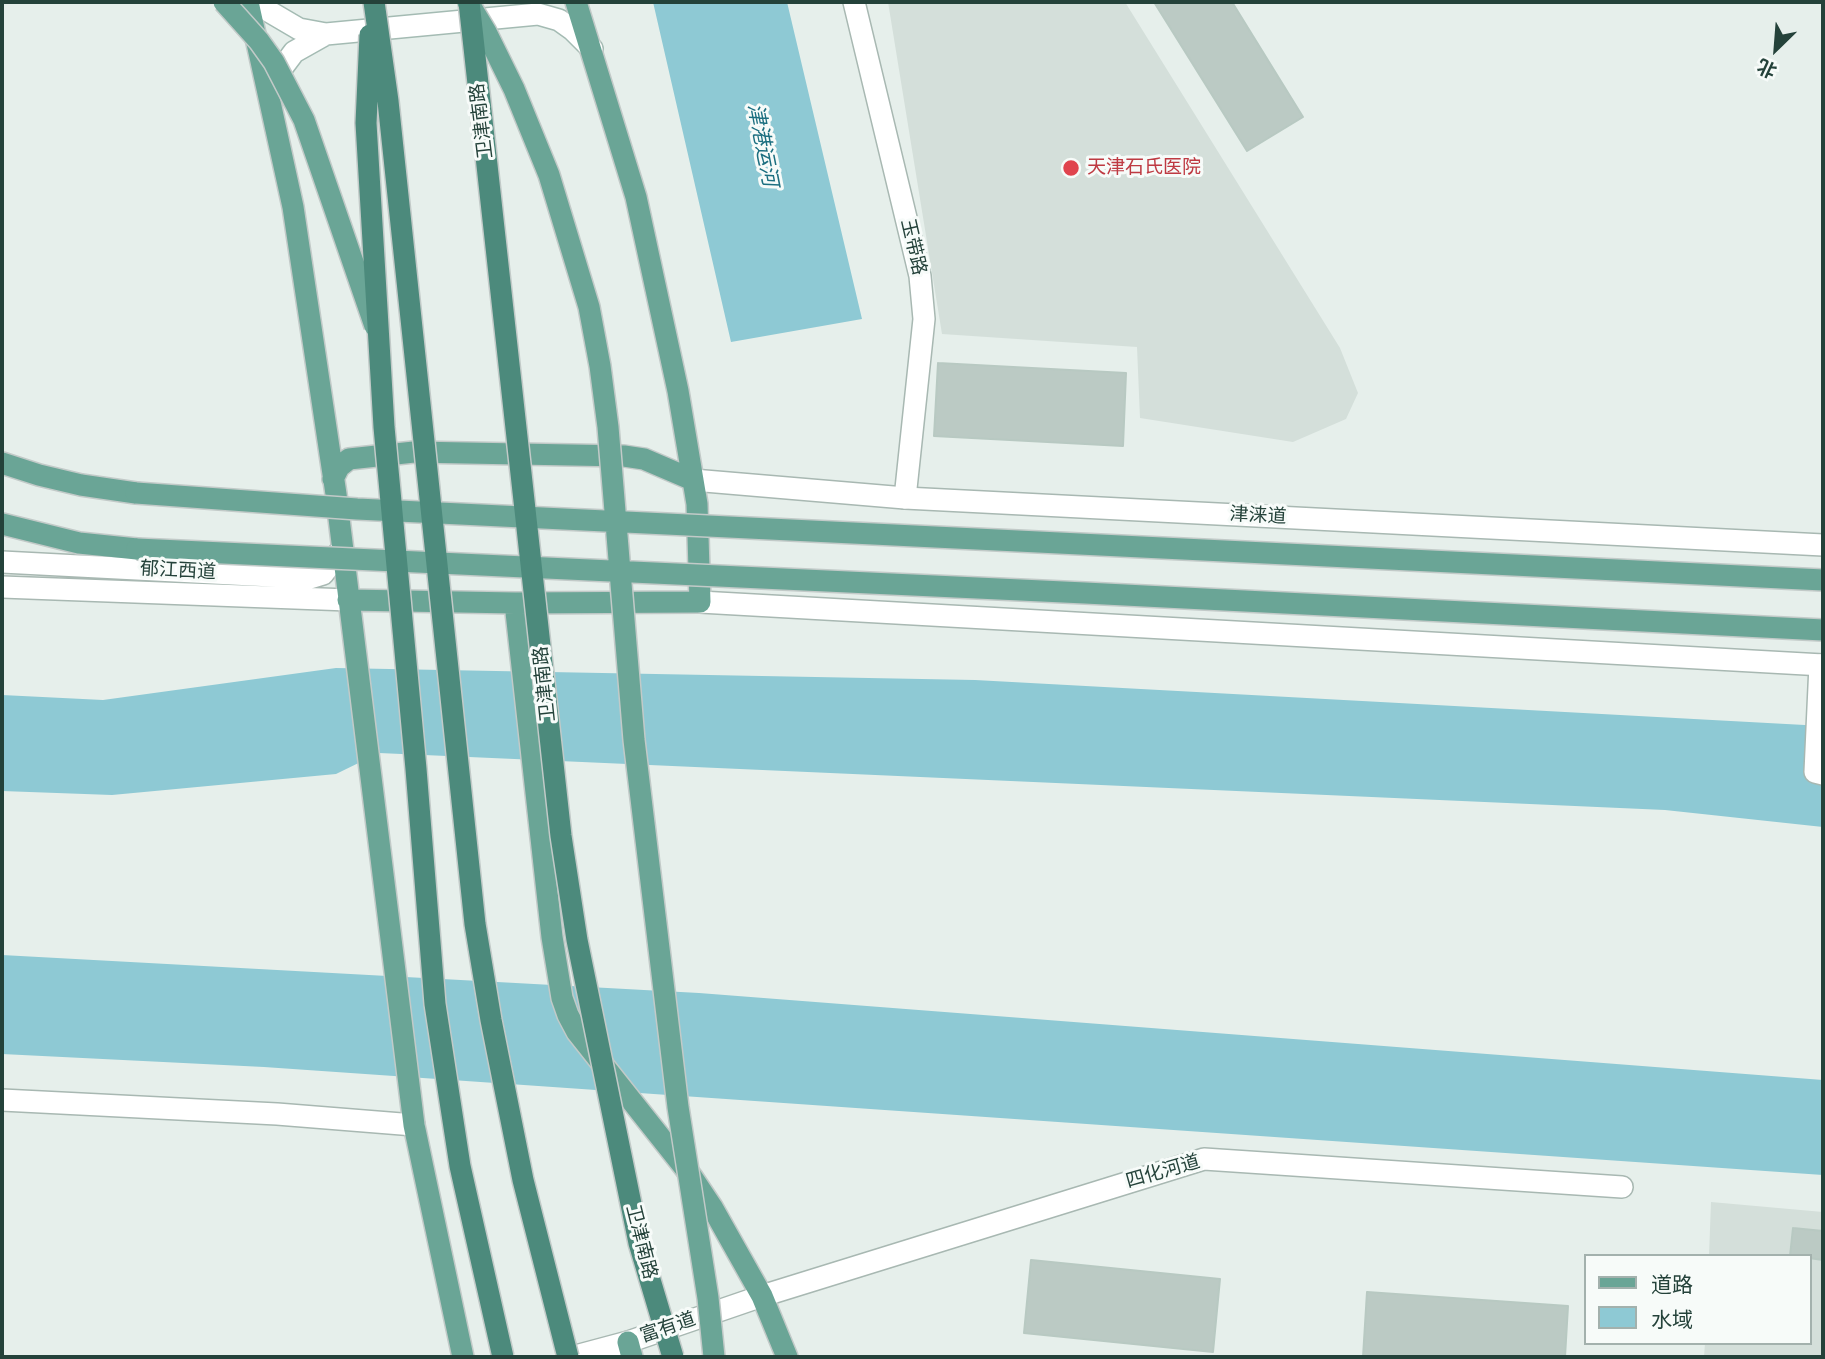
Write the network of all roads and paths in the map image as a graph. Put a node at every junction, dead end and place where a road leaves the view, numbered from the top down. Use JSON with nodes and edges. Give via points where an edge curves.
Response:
{"nodes":[{"id":1,"x":224,"y":2,"type":"edge"},
{"id":2,"x":248,"y":2,"type":"edge"},
{"id":3,"x":258,"y":2,"type":"edge"},
{"id":4,"x":373,"y":2,"type":"edge"},
{"id":5,"x":468,"y":2,"type":"edge"},
{"id":6,"x":576,"y":2,"type":"edge"},
{"id":7,"x":854,"y":2,"type":"edge"},
{"id":8,"x":545,"y":8,"type":"edge"},
{"id":9,"x":326,"y":34,"type":"junction"},
{"id":10,"x":592,"y":49,"type":"junction"},
{"id":11,"x":268,"y":95,"type":"junction"},
{"id":12,"x":379,"y":339,"type":"junction"},
{"id":13,"x":2,"y":463,"type":"edge"},
{"id":14,"x":333,"y":479,"type":"junction"},
{"id":15,"x":693,"y":480,"type":"junction"},
{"id":16,"x":905,"y":498,"type":"junction"},
{"id":17,"x":2,"y":524,"type":"edge"},
{"id":18,"x":1823,"y":545,"type":"edge"},
{"id":19,"x":341,"y":550,"type":"junction"},
{"id":20,"x":2,"y":562,"type":"edge"},
{"id":21,"x":1823,"y":580,"type":"edge"},
{"id":22,"x":2,"y":587,"type":"edge"},
{"id":23,"x":348,"y":600,"type":"junction"},
{"id":24,"x":700,"y":601,"type":"junction"},
{"id":25,"x":515,"y":603,"type":"junction"},
{"id":26,"x":1823,"y":630,"type":"edge"},
{"id":27,"x":1822,"y":665,"type":"edge"},
{"id":28,"x":1819,"y":773,"type":"edge"},
{"id":29,"x":2,"y":1100,"type":"edge"},
{"id":30,"x":414,"y":1125,"type":"junction"},
{"id":31,"x":1622,"y":1187,"type":"dead end"},
{"id":32,"x":762,"y":1296,"type":"junction"},
{"id":33,"x":630,"y":1350,"type":"edge"},
{"id":34,"x":463,"y":1357,"type":"edge"},
{"id":35,"x":503,"y":1357,"type":"edge"},
{"id":36,"x":570,"y":1357,"type":"edge"},
{"id":37,"x":673,"y":1357,"type":"edge"},
{"id":38,"x":714,"y":1357,"type":"edge"},
{"id":39,"x":787,"y":1357,"type":"edge"}],
"edges":[{"from":1,"to":12,"type":"main road","bridge":true,"via":[[274,62],[304,120]]},
{"from":2,"to":11,"type":"main road"},
{"from":3,"to":9,"type":"street","via":[[299,29]]},
{"from":4,"to":12,"type":"highway","bridge":true,"via":[[366,123]]},
{"from":4,"to":36,"type":"highway","bridge":true,"via":[[390,115],[475,924],[523,1180]]},
{"from":5,"to":37,"type":"highway","name":"卫津南路","bridge":true,"via":[[567,875],[639,1243]]},
{"from":5,"to":38,"type":"main road","bridge":true,"via":[[514,89],[549,175],[589,307],[600,366],[634,740],[678,1107]]},
{"from":6,"to":10,"type":"main road"},
{"from":7,"to":16,"type":"street","name":"玉带路","via":[[920,276],[924,319]]},
{"from":8,"to":9,"type":"street"},
{"from":8,"to":10,"type":"street"},
{"from":9,"to":11,"type":"street","via":[[294,52]]},
{"from":10,"to":15,"type":"main road","via":[[636,197]]},
{"from":11,"to":14,"type":"main road","via":[[293,206]]},
{"from":12,"to":35,"type":"highway","bridge":true,"via":[[435,1004],[460,1166]]},
{"from":13,"to":21,"type":"main road","bridge":true,"via":[[80,485],[357,509]]},
{"from":14,"to":15,"type":"main road","via":[[349,459],[428,453],[624,456],[644,459]]},
{"from":14,"to":19,"type":"main road"},
{"from":15,"to":16,"type":"street","name":"津涞道"},
{"from":15,"to":24,"type":"main road"},
{"from":16,"to":18,"type":"street","name":"津涞道"},
{"from":17,"to":26,"type":"main road","bridge":true,"via":[[79,543],[137,549]]},
{"from":19,"to":20,"type":"street","name":"郁江西道","via":[[324,574],[310,578]]},
{"from":19,"to":23,"type":"main road"},
{"from":22,"to":23,"type":"street","name":"郁江西道"},
{"from":23,"to":25,"type":"main road"},
{"from":23,"to":30,"type":"main road"},
{"from":24,"to":25,"type":"main road"},
{"from":24,"to":27,"type":"street"},
{"from":25,"to":32,"type":"main road","bridge":true,"via":[[562,998],[577,1032],[712,1207]]},
{"from":27,"to":28,"type":"street"},
{"from":29,"to":30,"type":"street"},
{"from":30,"to":34,"type":"main road"},
{"from":31,"to":32,"type":"street","name":"四化河道","via":[[1203,1159]]},
{"from":32,"to":33,"type":"street","name":"富有道"},
{"from":32,"to":39,"type":"main road"},
{"from":33,"to":36,"type":"street","name":"富有道"}]}
